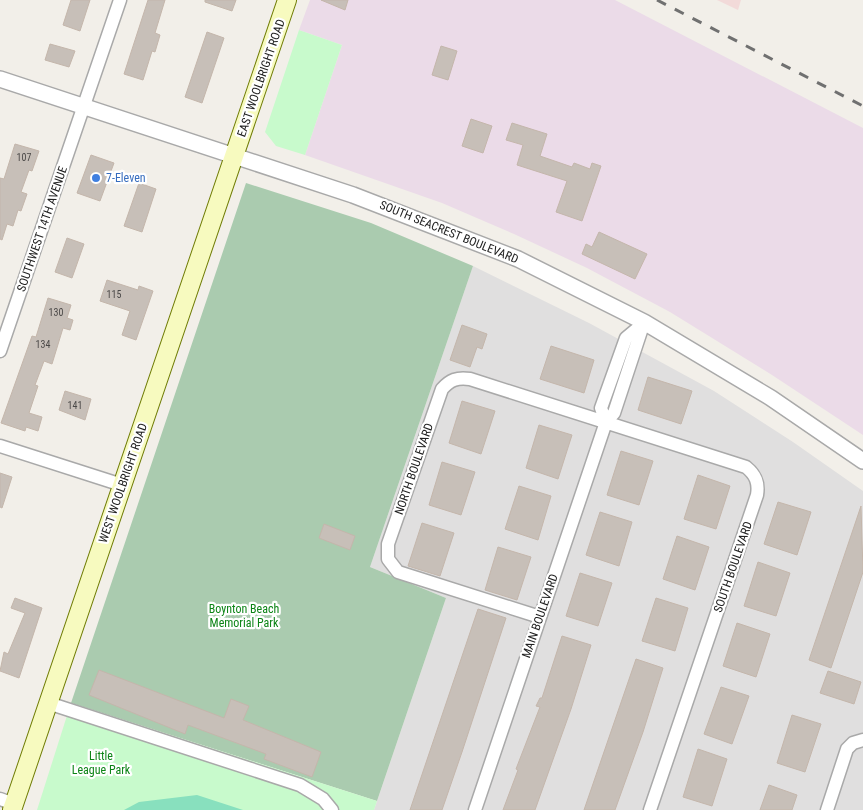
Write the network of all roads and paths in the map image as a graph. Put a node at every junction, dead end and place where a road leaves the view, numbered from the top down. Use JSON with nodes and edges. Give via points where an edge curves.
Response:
{"nodes":[{"id":1,"x":120,"y":0,"type":"edge"},
{"id":2,"x":287,"y":0,"type":"edge"},
{"id":3,"x":0,"y":79,"type":"edge"},
{"id":4,"x":83,"y":106,"type":"junction"},
{"id":5,"x":234,"y":156,"type":"junction"},
{"id":6,"x":644,"y":322,"type":"junction"},
{"id":7,"x":0,"y":351,"type":"edge"},
{"id":8,"x":606,"y":422,"type":"junction"},
{"id":9,"x":0,"y":446,"type":"edge"},
{"id":10,"x":863,"y":461,"type":"edge"},
{"id":11,"x":122,"y":485,"type":"junction"},
{"id":12,"x":540,"y":617,"type":"junction"},
{"id":13,"x":48,"y":702,"type":"junction"},
{"id":14,"x":863,"y":740,"type":"edge"},
{"id":15,"x":9,"y":804,"type":"edge"},
{"id":16,"x":332,"y":810,"type":"edge"},
{"id":17,"x":475,"y":810,"type":"edge"},
{"id":18,"x":650,"y":810,"type":"edge"},
{"id":19,"x":826,"y":810,"type":"edge"}],
"edges":[{"from":1,"to":4,"type":"street","name":"SOUTHWEST 14TH AVENUE"},
{"from":2,"to":5,"type":"main road","name":"EAST WOOLBRIGHT ROAD"},
{"from":3,"to":4,"type":"street","name":"SOUTH SEACREST BOULEVARD"},
{"from":4,"to":5,"type":"street","name":"SOUTH SEACREST BOULEVARD"},
{"from":4,"to":7,"type":"street","name":"SOUTHWEST 14TH AVENUE"},
{"from":5,"to":6,"type":"street","name":"SOUTH SEACREST BOULEVARD","via":[[353,195],[518,259]]},
{"from":5,"to":11,"type":"main road","name":"WEST WOOLBRIGHT ROAD"},
{"from":6,"to":8,"type":"street","name":"MAIN BOULEVARD","via":[[626,338],[601,408]]},
{"from":6,"to":10,"type":"street","name":"SOUTH SEACREST BOULEVARD","via":[[771,398]]},
{"from":8,"to":12,"type":"street","name":"MAIN BOULEVARD"},
{"from":8,"to":12,"type":"street","name":"NORTH BOULEVARD","via":[[470,379],[454,379],[442,390],[388,544],[388,560],[398,572]]},
{"from":8,"to":18,"type":"street","name":"SOUTH BOULEVARD","via":[[746,467],[757,479],[758,487]]},
{"from":9,"to":11,"type":"street"},
{"from":11,"to":13,"type":"main road","name":"WEST WOOLBRIGHT ROAD"},
{"from":12,"to":17,"type":"street","name":"MAIN BOULEVARD"},
{"from":13,"to":15,"type":"main road","name":"WEST WOOLBRIGHT ROAD"},
{"from":13,"to":16,"type":"street","via":[[300,785],[323,799]]},
{"from":14,"to":19,"type":"street","via":[[847,749]]}]}
